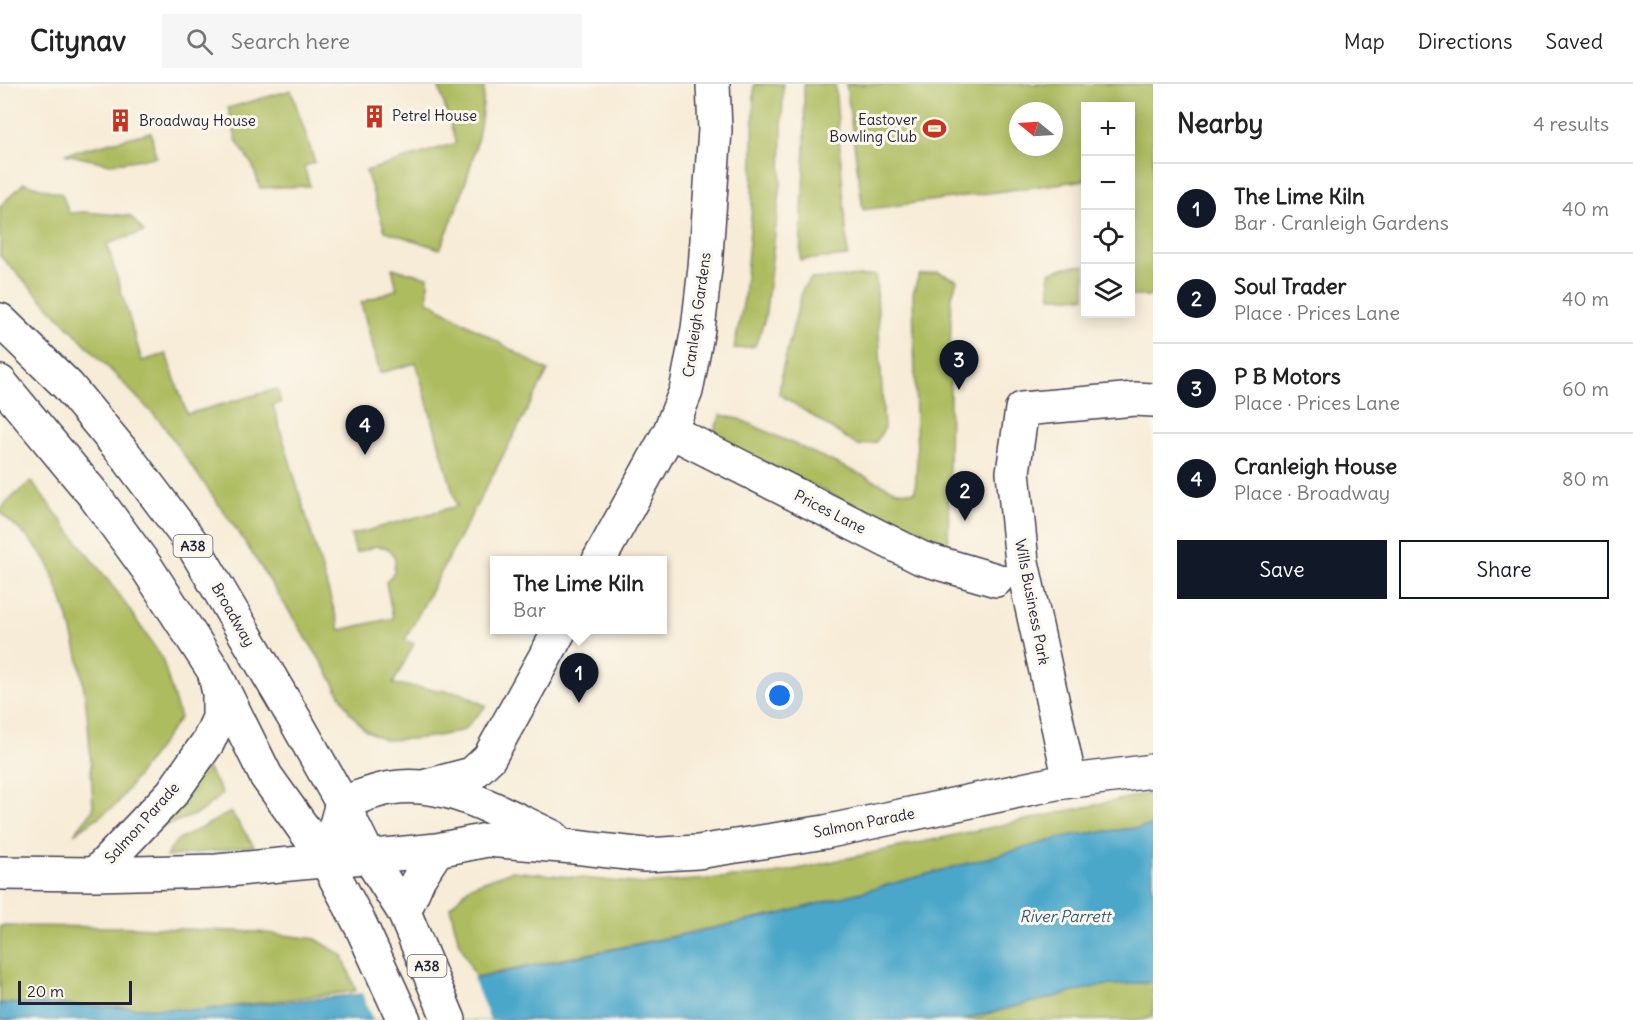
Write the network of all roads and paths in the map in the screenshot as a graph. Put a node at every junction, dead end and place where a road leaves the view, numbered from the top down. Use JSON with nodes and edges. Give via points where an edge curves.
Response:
{"nodes":[{"id":1,"x":713,"y":84,"type":"edge"},
{"id":2,"x":0,"y":320,"type":"edge"},
{"id":3,"x":0,"y":382,"type":"edge"},
{"id":4,"x":1153,"y":400,"type":"edge"},
{"id":5,"x":670,"y":431,"type":"junction"},
{"id":6,"x":601,"y":556,"type":"edge"},
{"id":7,"x":996,"y":580,"type":"dead end"},
{"id":8,"x":558,"y":634,"type":"edge"},
{"id":9,"x":214,"y":672,"type":"junction"},
{"id":10,"x":1153,"y":771,"type":"edge"},
{"id":11,"x":1070,"y":781,"type":"junction"},
{"id":12,"x":426,"y":786,"type":"junction"},
{"id":13,"x":342,"y":803,"type":"junction"},
{"id":14,"x":574,"y":847,"type":"junction"},
{"id":15,"x":437,"y":850,"type":"junction"},
{"id":16,"x":369,"y":857,"type":"junction"},
{"id":17,"x":326,"y":860,"type":"junction"},
{"id":18,"x":0,"y":873,"type":"edge"},
{"id":19,"x":95,"y":874,"type":"junction"},
{"id":20,"x":404,"y":912,"type":"junction"},
{"id":21,"x":404,"y":1020,"type":"edge"},
{"id":22,"x":449,"y":1020,"type":"edge"}],
"edges":[{"from":1,"to":5,"type":"street","name":"Cranleigh Gardens","via":[[715,130],[698,329],[686,391]]},
{"from":2,"to":13,"type":"street","name":"Broadway","number":"A38","via":[[68,386],[190,542]]},
{"from":3,"to":9,"type":"street","number":"A38","via":[[93,494],[147,568]]},
{"from":4,"to":11,"type":"street","name":"Wills Business Park","via":[[1022,409],[1013,472],[1022,562]]},
{"from":5,"to":6,"type":"street","name":"Cranleigh Gardens"},
{"from":5,"to":7,"type":"street","name":"Prices Lane","via":[[921,558]]},
{"from":8,"to":12,"type":"street","via":[[489,758],[472,774]]},
{"from":9,"to":17,"type":"street","number":"A38","via":[[266,776]]},
{"from":9,"to":19,"type":"street","name":"Salmon Parade","via":[[219,718],[208,742],[172,794]]},
{"from":10,"to":11,"type":"street","name":"Salmon Parade"},
{"from":11,"to":14,"type":"street","name":"Salmon Parade","via":[[825,832],[698,852],[645,855]]},
{"from":12,"to":13,"type":"street","name":"Salmon Parade","via":[[390,788]]},
{"from":12,"to":14,"type":"street","name":"Salmon Parade","via":[[466,798]]},
{"from":13,"to":16,"type":"street","name":"Broadway","number":"A38"},
{"from":13,"to":17,"type":"street"},
{"from":14,"to":15,"type":"street","name":"Salmon Parade","via":[[487,840]]},
{"from":15,"to":16,"type":"street","name":"Salmon Parade"},
{"from":15,"to":20,"type":"street"},
{"from":16,"to":17,"type":"street","name":"Salmon Parade"},
{"from":16,"to":20,"type":"street","name":"Broadway","number":"A38"},
{"from":17,"to":19,"type":"street","name":"Salmon Parade","via":[[217,871]]},
{"from":17,"to":21,"type":"street","number":"A38"},
{"from":18,"to":19,"type":"street","name":"Salmon Parade"},
{"from":20,"to":22,"type":"street","number":"A38"}]}
